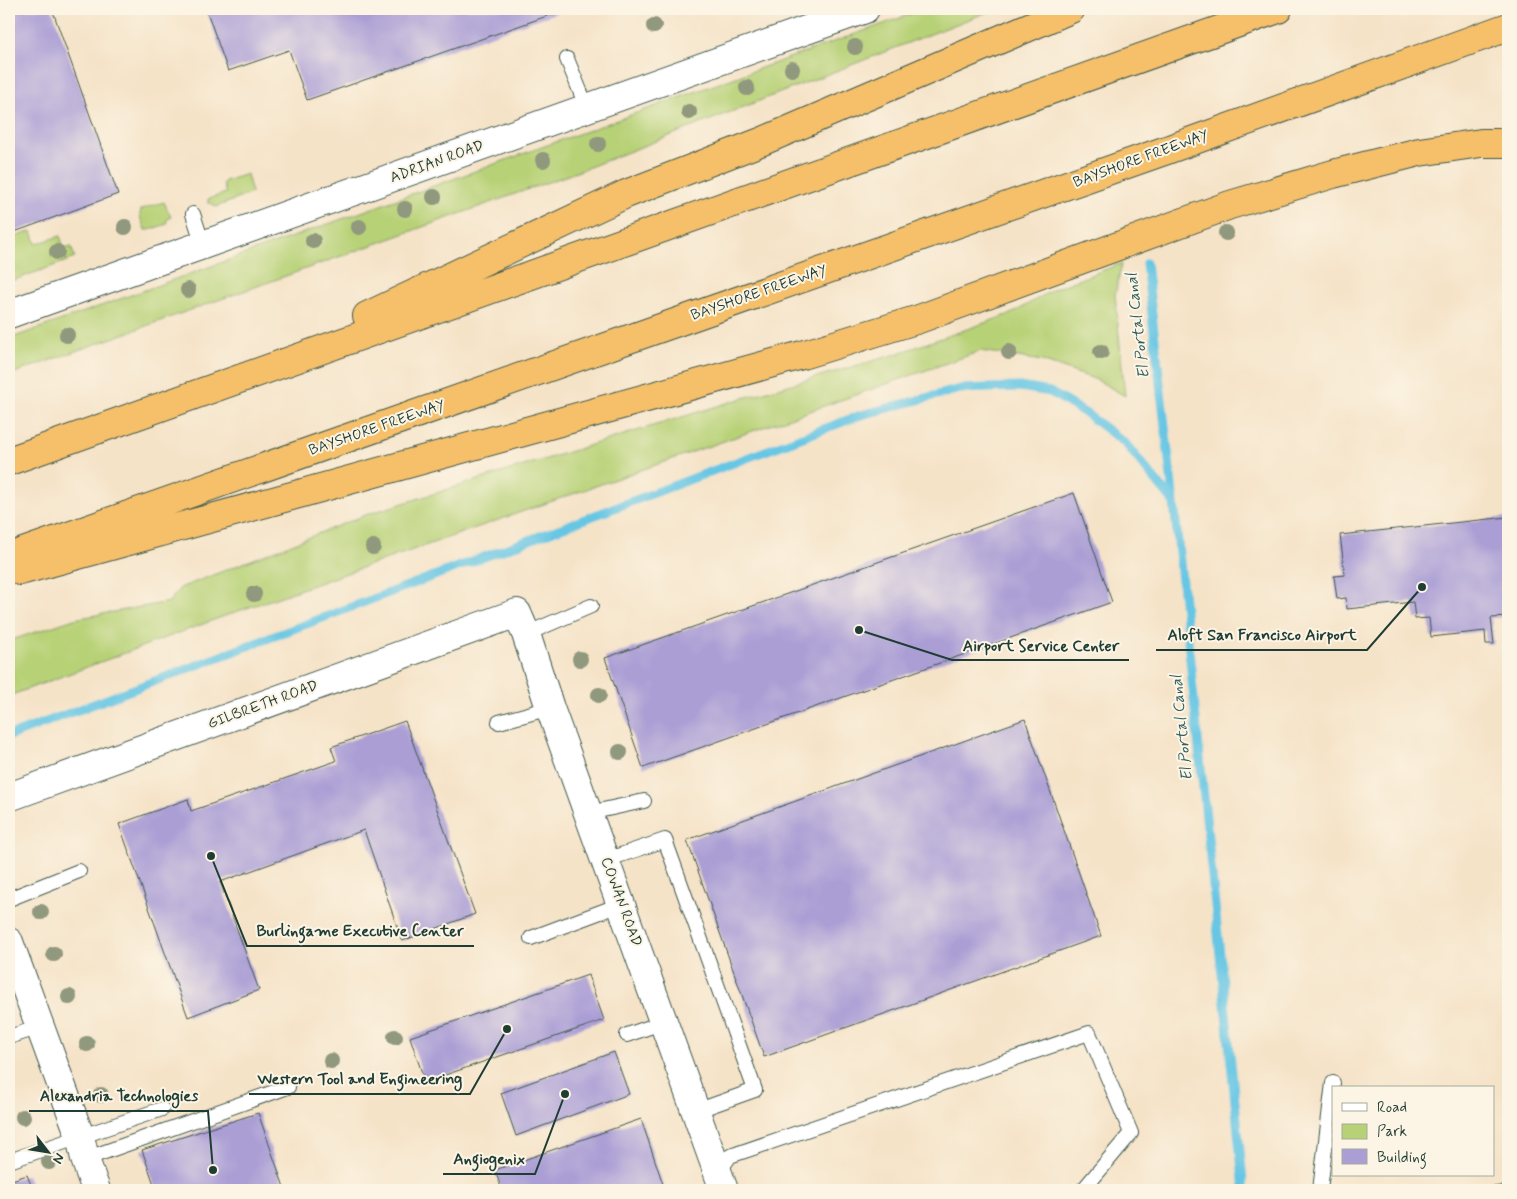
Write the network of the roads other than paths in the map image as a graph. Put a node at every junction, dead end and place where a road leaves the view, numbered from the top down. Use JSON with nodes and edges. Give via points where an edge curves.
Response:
{"nodes":[{"id":1,"x":865,"y":9,"type":"edge"},
{"id":2,"x":1071,"y":9,"type":"edge"},
{"id":3,"x":1247,"y":9,"type":"edge"},
{"id":4,"x":1278,"y":9,"type":"edge"},
{"id":5,"x":1508,"y":27,"type":"edge"},
{"id":6,"x":1138,"y":58,"type":"junction"},
{"id":7,"x":567,"y":59,"type":"dead end"},
{"id":8,"x":587,"y":108,"type":"junction"},
{"id":9,"x":1508,"y":144,"type":"edge"},
{"id":10,"x":193,"y":214,"type":"dead end"},
{"id":11,"x":203,"y":245,"type":"junction"},
{"id":12,"x":9,"y":314,"type":"edge"},
{"id":13,"x":222,"y":384,"type":"junction"},
{"id":14,"x":9,"y":461,"type":"edge"},
{"id":15,"x":9,"y":557,"type":"edge"},
{"id":16,"x":9,"y":574,"type":"edge"},
{"id":17,"x":592,"y":606,"type":"dead end"},
{"id":18,"x":522,"y":624,"type":"junction"},
{"id":19,"x":550,"y":708,"type":"junction"},
{"id":20,"x":498,"y":722,"type":"dead end"},
{"id":21,"x":9,"y":797,"type":"edge"},
{"id":22,"x":644,"y":801,"type":"dead end"},
{"id":23,"x":589,"y":813,"type":"junction"},
{"id":24,"x":606,"y":860,"type":"junction"},
{"id":25,"x":79,"y":871,"type":"dead end"},
{"id":26,"x":9,"y":899,"type":"edge"},
{"id":27,"x":622,"y":904,"type":"junction"},
{"id":28,"x":531,"y":938,"type":"dead end"},
{"id":29,"x":9,"y":942,"type":"edge"},
{"id":30,"x":664,"y":1022,"type":"junction"},
{"id":31,"x":40,"y":1026,"type":"junction"},
{"id":32,"x":627,"y":1035,"type":"dead end"},
{"id":33,"x":9,"y":1037,"type":"edge"},
{"id":34,"x":1333,"y":1083,"type":"dead end"},
{"id":35,"x":1333,"y":1086,"type":"edge"},
{"id":36,"x":288,"y":1087,"type":"dead end"},
{"id":37,"x":1332,"y":1091,"type":"edge"},
{"id":38,"x":162,"y":1109,"type":"dead end"},
{"id":39,"x":696,"y":1111,"type":"junction"},
{"id":40,"x":83,"y":1147,"type":"junction"},
{"id":41,"x":9,"y":1161,"type":"edge"},
{"id":42,"x":721,"y":1182,"type":"edge"},
{"id":43,"x":96,"y":1190,"type":"edge"},
{"id":44,"x":1083,"y":1190,"type":"edge"},
{"id":45,"x":1320,"y":1190,"type":"edge"}],
"edges":[{"from":1,"to":8,"type":"street","name":"ADRIAN ROAD"},
{"from":2,"to":13,"type":"highway","via":[[763,141],[626,194]]},
{"from":3,"to":6,"type":"highway"},
{"from":4,"to":6,"type":"highway"},
{"from":5,"to":15,"type":"highway","name":"BAYSHORE FREEWAY"},
{"from":6,"to":13,"type":"highway"},
{"from":7,"to":8,"type":"lane"},
{"from":8,"to":11,"type":"street","name":"ADRIAN ROAD"},
{"from":9,"to":16,"type":"highway","via":[[1481,143],[1420,152],[1333,174],[1230,205],[919,319],[802,355]]},
{"from":10,"to":11,"type":"lane"},
{"from":11,"to":12,"type":"street","name":"ADRIAN ROAD"},
{"from":13,"to":14,"type":"highway"},
{"from":17,"to":18,"type":"lane"},
{"from":18,"to":19,"type":"street","name":"COWAN ROAD"},
{"from":18,"to":21,"type":"street","name":"GILBRETH ROAD"},
{"from":19,"to":20,"type":"lane"},
{"from":19,"to":23,"type":"street","name":"COWAN ROAD"},
{"from":22,"to":23,"type":"lane"},
{"from":23,"to":24,"type":"street","name":"COWAN ROAD"},
{"from":24,"to":27,"type":"street","name":"COWAN ROAD"},
{"from":24,"to":39,"type":"lane","via":[[664,840],[755,1090]]},
{"from":25,"to":26,"type":"lane"},
{"from":27,"to":28,"type":"lane"},
{"from":27,"to":30,"type":"street","name":"COWAN ROAD"},
{"from":29,"to":31,"type":"street"},
{"from":30,"to":32,"type":"lane"},
{"from":30,"to":39,"type":"street","name":"COWAN ROAD"},
{"from":31,"to":33,"type":"lane"},
{"from":31,"to":40,"type":"street"},
{"from":34,"to":35,"type":"lane"},
{"from":36,"to":40,"type":"lane"},
{"from":37,"to":45,"type":"lane"},
{"from":38,"to":40,"type":"lane"},
{"from":39,"to":42,"type":"street","name":"COWAN ROAD"},
{"from":40,"to":41,"type":"lane"},
{"from":40,"to":43,"type":"street"},
{"from":42,"to":44,"type":"lane","via":[[730,1156],[1089,1033],[1132,1133]]}]}
